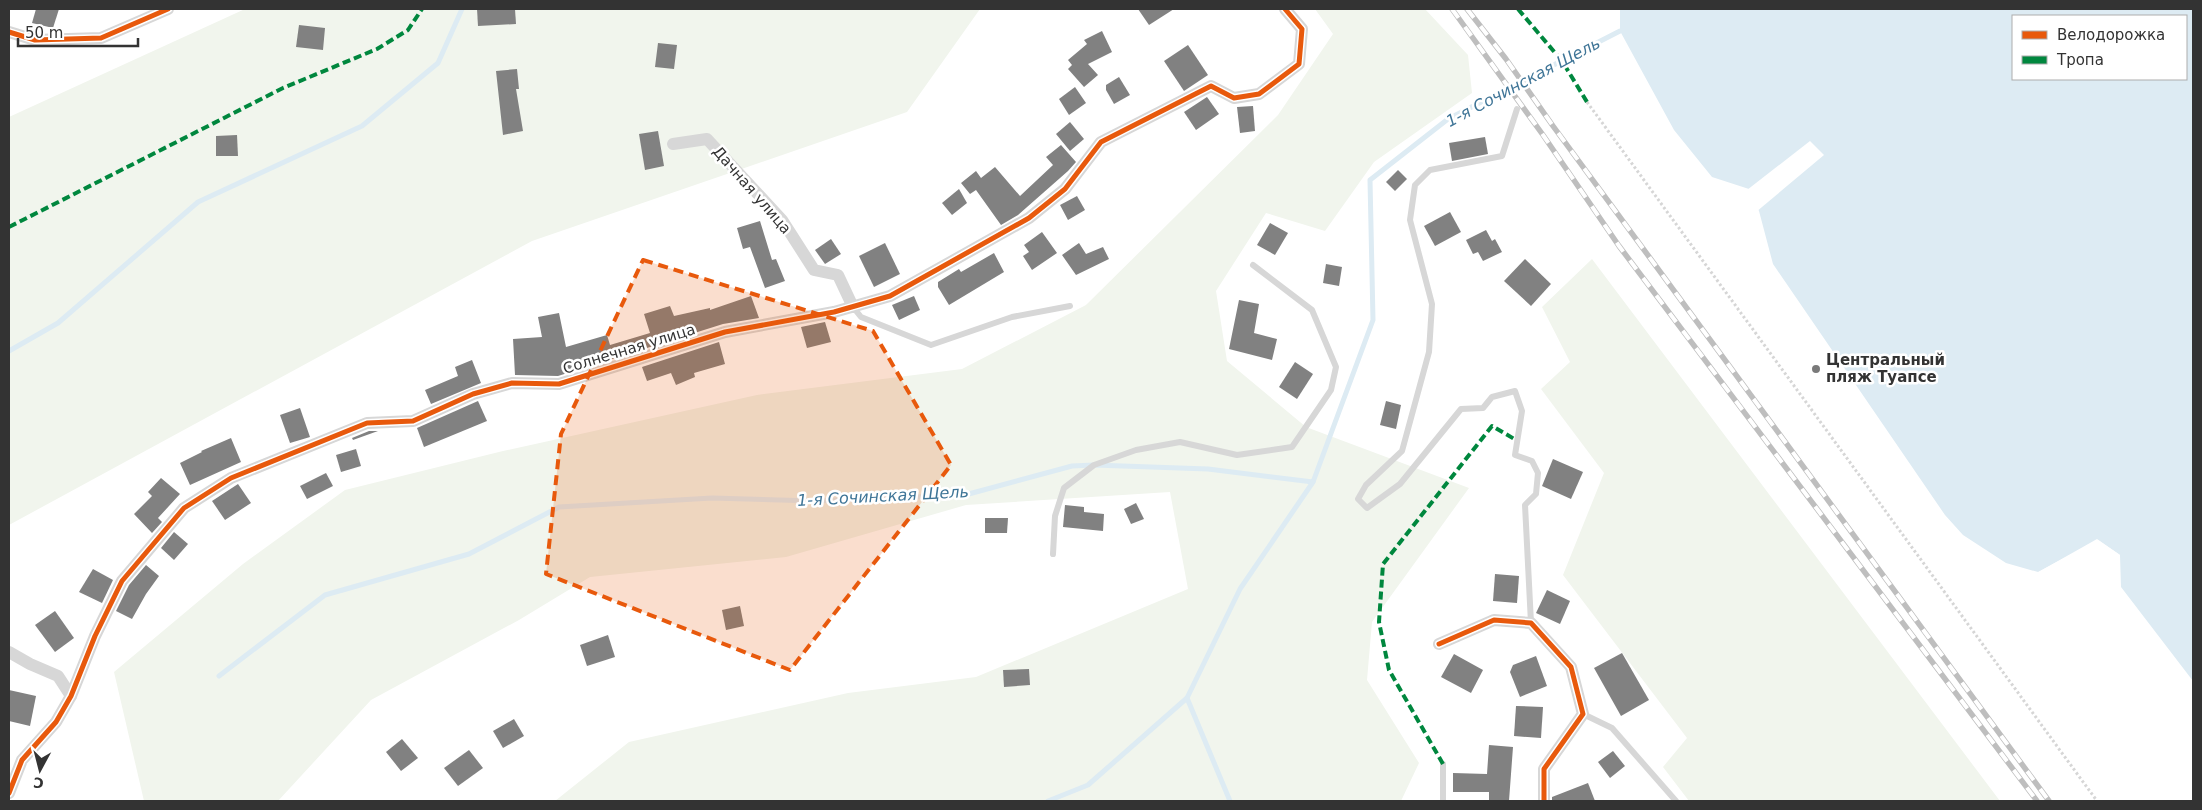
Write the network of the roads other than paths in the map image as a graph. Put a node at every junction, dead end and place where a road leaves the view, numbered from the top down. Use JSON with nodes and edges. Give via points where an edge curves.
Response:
{"nodes":[{"id":1,"x":168,"y":9,"type":"edge"},
{"id":2,"x":1285,"y":9,"type":"edge"},
{"id":3,"x":9,"y":32,"type":"edge"},
{"id":4,"x":1517,"y":109,"type":"dead end"},
{"id":5,"x":674,"y":144,"type":"dead end"},
{"id":6,"x":1254,"y":265,"type":"dead end"},
{"id":7,"x":1070,"y":306,"type":"dead end"},
{"id":8,"x":853,"y":307,"type":"junction"},
{"id":9,"x":1053,"y":554,"type":"dead end"},
{"id":10,"x":1531,"y":623,"type":"junction"},
{"id":11,"x":1439,"y":644,"type":"dead end"},
{"id":12,"x":9,"y":652,"type":"edge"},
{"id":13,"x":71,"y":696,"type":"junction"},
{"id":14,"x":1583,"y":714,"type":"junction"},
{"id":15,"x":1443,"y":764,"type":"dead end"},
{"id":16,"x":9,"y":793,"type":"edge"},
{"id":17,"x":1443,"y":801,"type":"edge"},
{"id":18,"x":1544,"y":801,"type":"edge"},
{"id":19,"x":1676,"y":801,"type":"edge"}],
"edges":[{"from":1,"to":3,"type":"street","via":[[101,38],[35,40]]},
{"from":2,"to":8,"type":"street","name":"Солнечная улица","via":[[1302,29],[1299,64],[1259,94],[1234,98],[1211,86],[1101,142],[1065,189],[1029,218],[890,296]]},
{"from":4,"to":10,"type":"lane","via":[[1502,156],[1430,170],[1415,185],[1410,220],[1432,304],[1429,352],[1402,450],[1366,485],[1358,499],[1367,508],[1400,484],[1461,409],[1483,408],[1492,397],[1515,392],[1522,411],[1515,455],[1532,461],[1538,473],[1536,494],[1525,505]]},
{"from":5,"to":8,"type":"street","name":"Дачная улица","via":[[707,139],[782,220],[814,270],[838,275]]},
{"from":6,"to":9,"type":"lane","via":[[1312,310],[1336,367],[1331,390],[1292,447],[1237,455],[1180,442],[1136,450],[1094,465],[1064,488],[1055,516]]},
{"from":7,"to":8,"type":"lane","via":[[1012,317],[931,345],[861,318]]},
{"from":8,"to":13,"type":"street","name":"Солнечная улица","via":[[726,332],[559,384],[512,383],[473,394],[413,421],[367,424],[231,478],[184,508],[122,581]]},
{"from":10,"to":11,"type":"street","via":[[1494,620]]},
{"from":10,"to":14,"type":"street","via":[[1570,667]]},
{"from":12,"to":13,"type":"street","via":[[58,676]]},
{"from":13,"to":16,"type":"street","name":"Солнечная улица","via":[[56,722],[22,760]]},
{"from":14,"to":18,"type":"street","via":[[1544,769]]},
{"from":14,"to":19,"type":"lane","via":[[1612,728]]},
{"from":15,"to":17,"type":"lane"}]}
